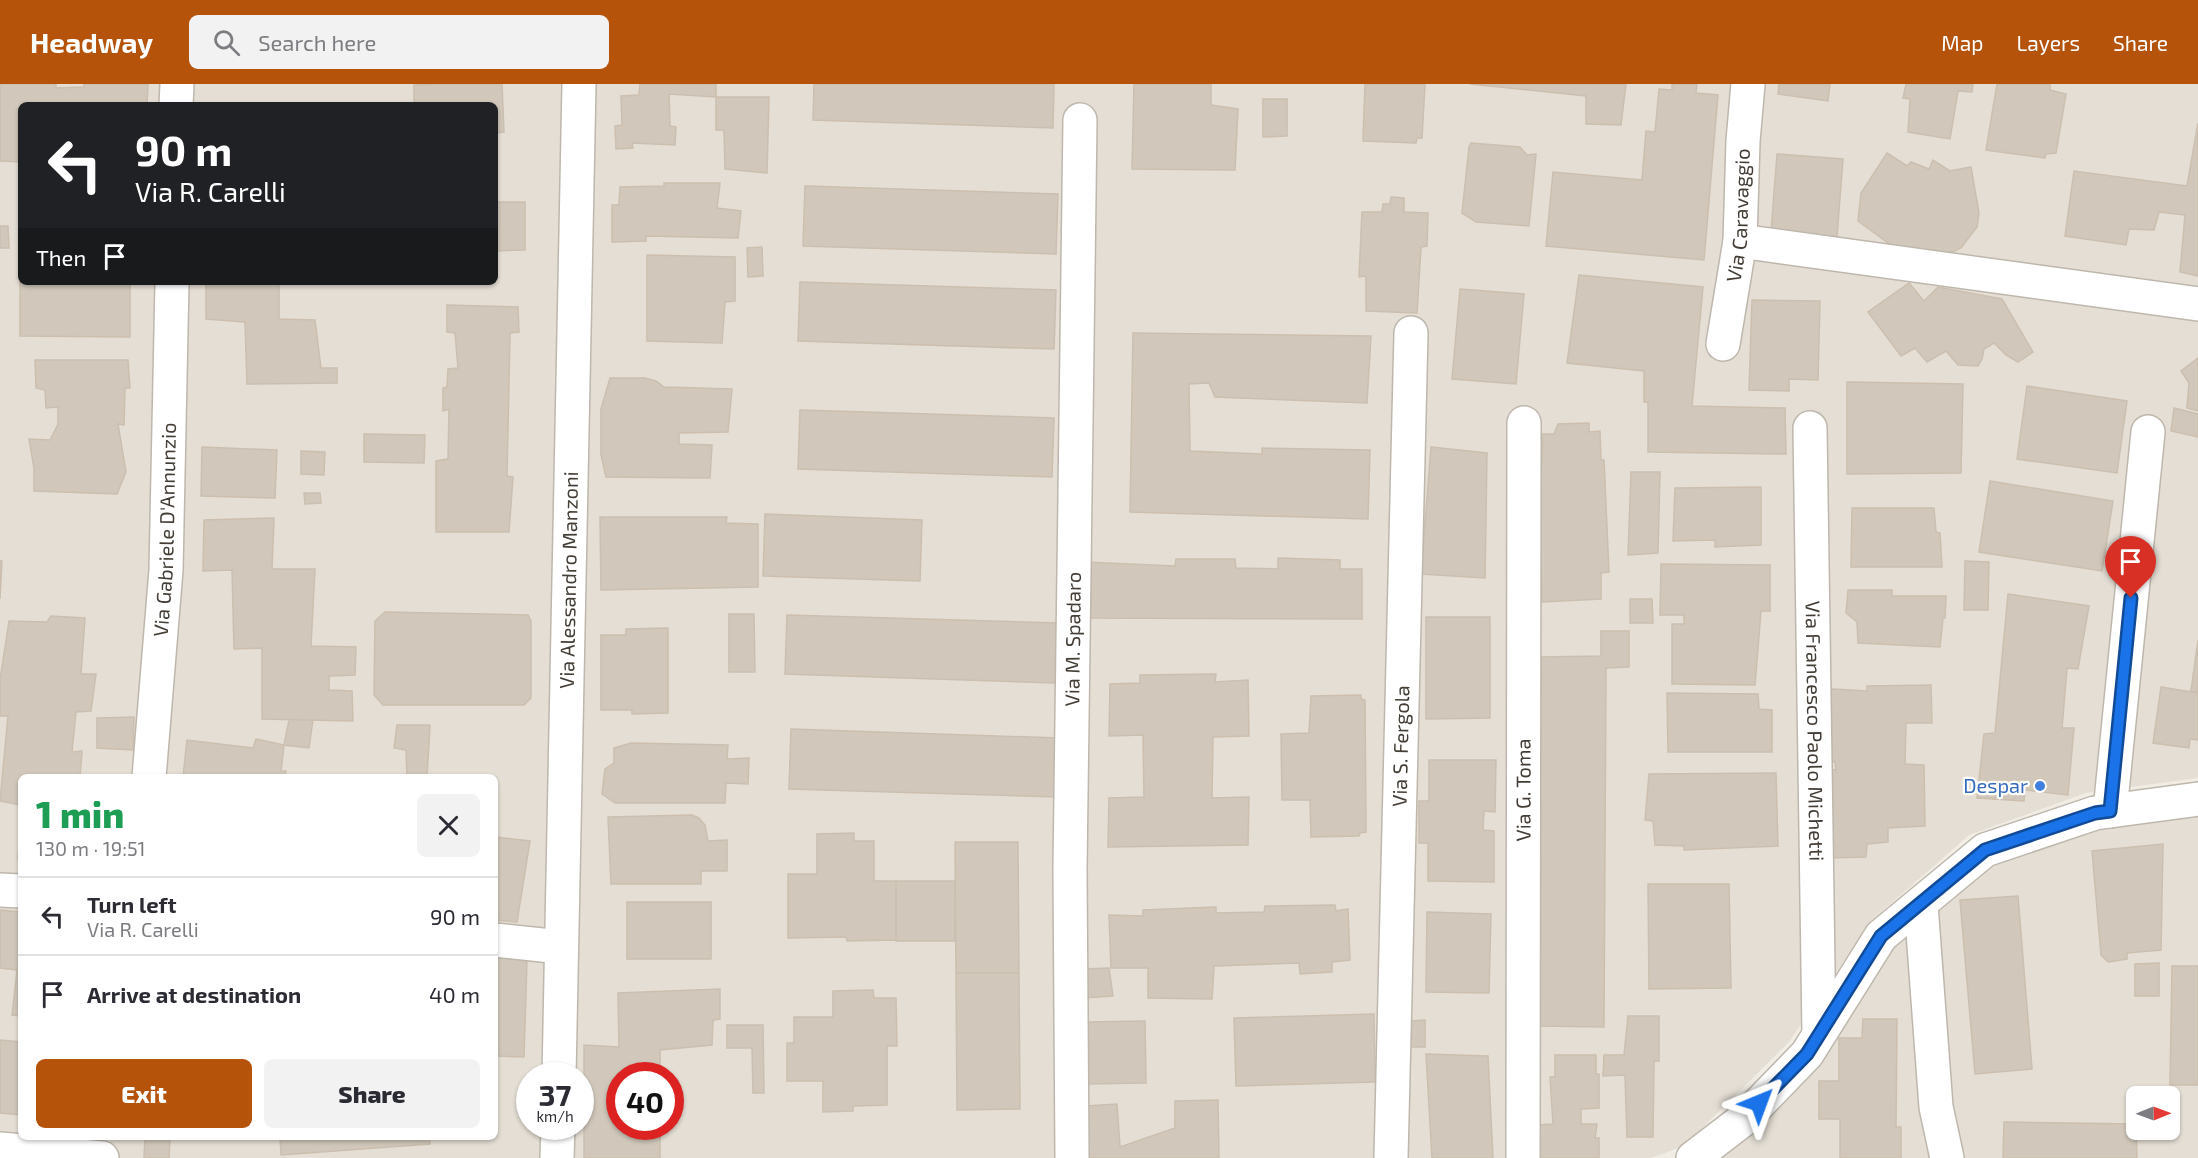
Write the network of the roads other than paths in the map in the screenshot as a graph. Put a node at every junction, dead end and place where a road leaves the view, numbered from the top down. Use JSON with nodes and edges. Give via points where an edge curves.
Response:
{"nodes":[{"id":1,"x":177,"y":84,"type":"edge"},
{"id":2,"x":579,"y":84,"type":"edge"},
{"id":3,"x":1748,"y":84,"type":"edge"},
{"id":4,"x":176,"y":102,"type":"edge"},
{"id":5,"x":1080,"y":120,"type":"dead end"},
{"id":6,"x":1740,"y":241,"type":"junction"},
{"id":7,"x":172,"y":285,"type":"edge"},
{"id":8,"x":2198,"y":304,"type":"edge"},
{"id":9,"x":1411,"y":333,"type":"dead end"},
{"id":10,"x":1723,"y":344,"type":"dead end"},
{"id":11,"x":1524,"y":423,"type":"dead end"},
{"id":12,"x":1810,"y":428,"type":"dead end"},
{"id":13,"x":2148,"y":432,"type":"dead end"},
{"id":14,"x":149,"y":774,"type":"edge"},
{"id":15,"x":2198,"y":799,"type":"edge"},
{"id":16,"x":2110,"y":811,"type":"junction"},
{"id":17,"x":0,"y":890,"type":"edge"},
{"id":18,"x":18,"y":891,"type":"edge"},
{"id":19,"x":1921,"y":905,"type":"junction"},
{"id":20,"x":498,"y":940,"type":"edge"},
{"id":21,"x":561,"y":947,"type":"junction"},
{"id":22,"x":1819,"y":1034,"type":"junction"},
{"id":23,"x":558,"y":1062,"type":"edge"},
{"id":24,"x":105,"y":1140,"type":"edge"},
{"id":25,"x":558,"y":1140,"type":"edge"},
{"id":26,"x":1718,"y":1148,"type":"edge"},
{"id":27,"x":0,"y":1149,"type":"edge"},
{"id":28,"x":102,"y":1158,"type":"edge"},
{"id":29,"x":557,"y":1158,"type":"edge"},
{"id":30,"x":1072,"y":1158,"type":"edge"},
{"id":31,"x":1391,"y":1158,"type":"edge"},
{"id":32,"x":1523,"y":1158,"type":"edge"},
{"id":33,"x":1694,"y":1158,"type":"edge"},
{"id":34,"x":1947,"y":1158,"type":"edge"}],
"edges":[{"from":1,"to":4,"type":"street"},
{"from":2,"to":21,"type":"street","name":"Via Alessandro Manzoni"},
{"from":3,"to":6,"type":"street","name":"Via Caravaggio"},
{"from":5,"to":30,"type":"street","name":"Via M. Spadaro","via":[[1070,870]]},
{"from":6,"to":8,"type":"street"},
{"from":6,"to":10,"type":"street","name":"Via Caravaggio"},
{"from":7,"to":14,"type":"street","name":"Via Gabriele D'Annunzio","via":[[166,570]]},
{"from":9,"to":31,"type":"street","name":"Via S. Fergola"},
{"from":11,"to":32,"type":"street","name":"Via G. Toma"},
{"from":12,"to":22,"type":"street","name":"Via Francesco Paolo Michetti"},
{"from":13,"to":16,"type":"street"},
{"from":15,"to":16,"type":"street"},
{"from":16,"to":19,"type":"street","via":[[1985,850]]},
{"from":17,"to":18,"type":"street"},
{"from":19,"to":22,"type":"street","via":[[1881,936]]},
{"from":19,"to":34,"type":"street","via":[[1936,1107]]},
{"from":20,"to":21,"type":"street"},
{"from":21,"to":23,"type":"street","name":"Via Alessandro Manzoni"},
{"from":22,"to":26,"type":"street","via":[[1807,1054]]},
{"from":24,"to":28,"type":"street"},
{"from":25,"to":29,"type":"street"},
{"from":26,"to":33,"type":"street"},
{"from":27,"to":28,"type":"street"}]}
